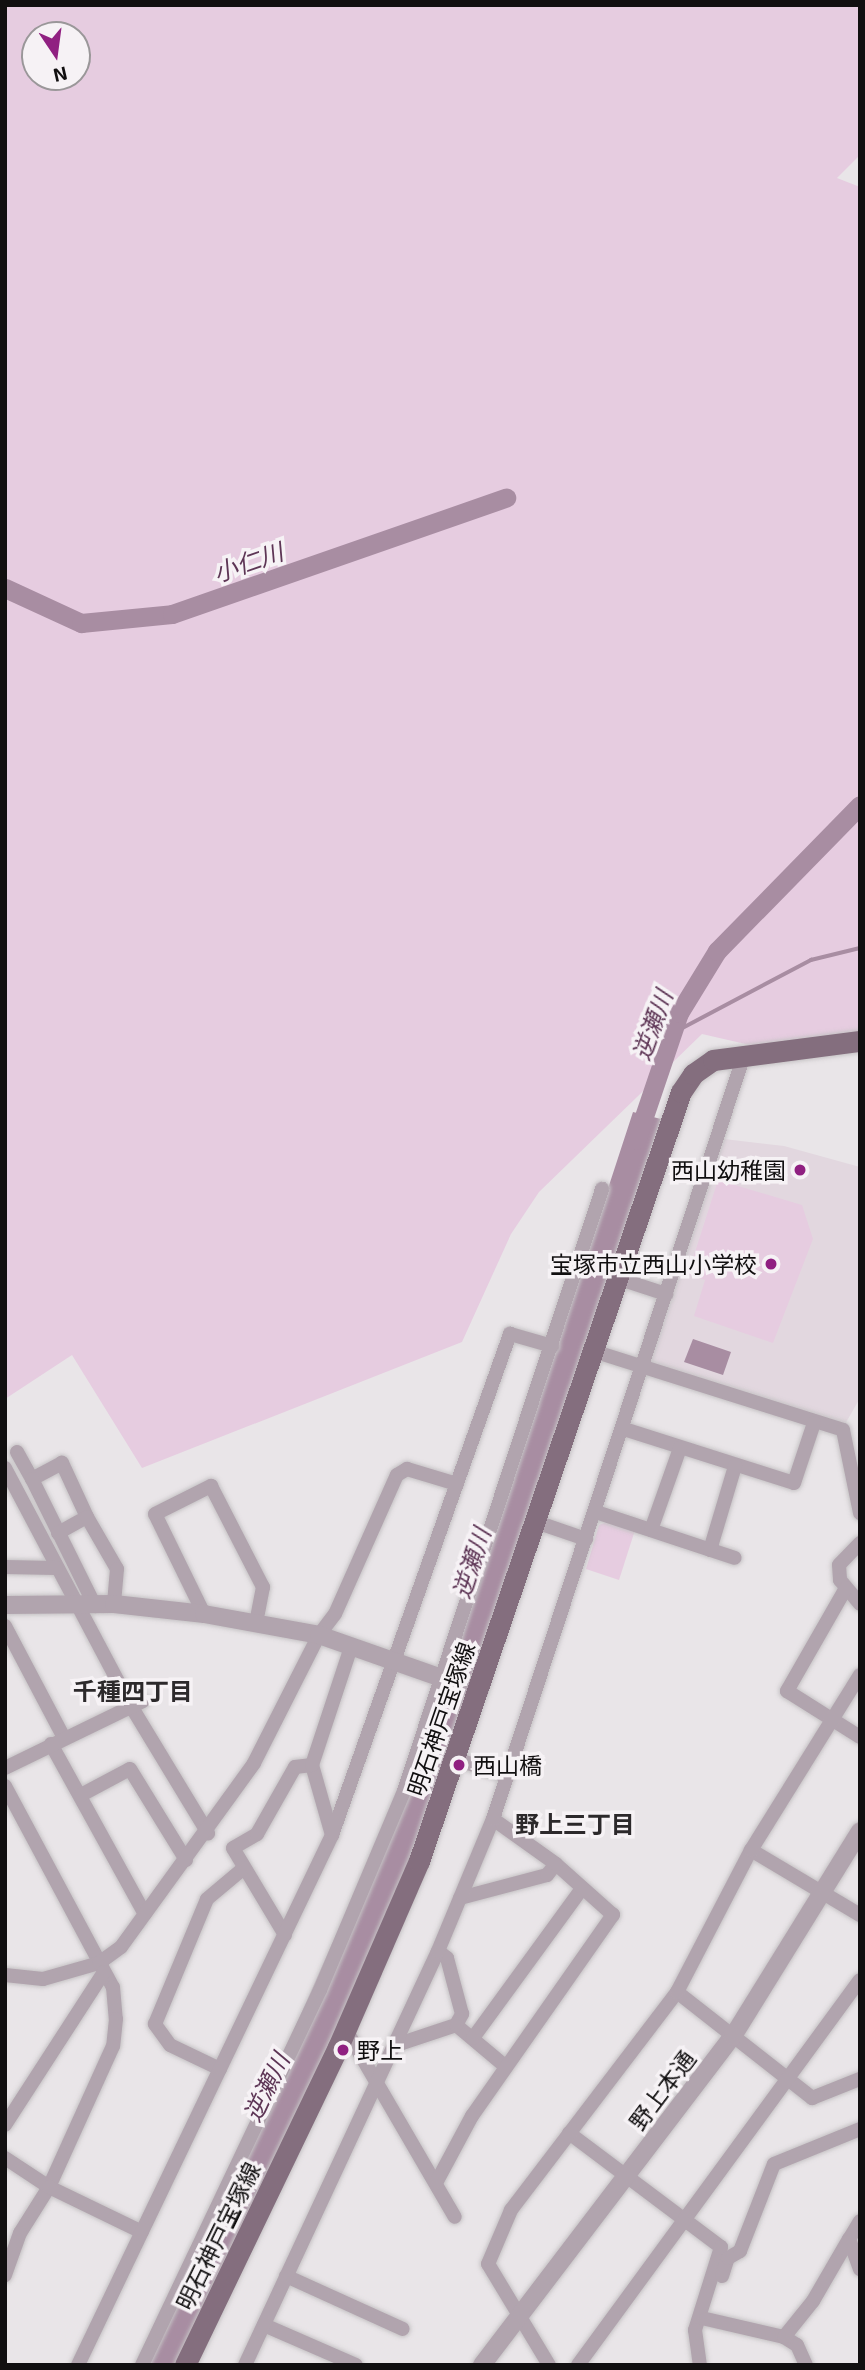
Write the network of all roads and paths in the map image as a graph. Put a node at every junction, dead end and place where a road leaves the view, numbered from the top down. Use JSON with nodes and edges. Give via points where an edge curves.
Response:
{"nodes":[{"id":1,"x":860,"y":1041,"type":"edge"},
{"id":2,"x":744,"y":1055,"type":"junction"},
{"id":3,"x":602,"y":1189,"type":"dead end"},
{"id":4,"x":617,"y":1279,"type":"junction"},
{"id":5,"x":666,"y":1294,"type":"junction"},
{"id":6,"x":552,"y":1346,"type":"junction"},
{"id":7,"x":593,"y":1351,"type":"junction"},
{"id":8,"x":643,"y":1366,"type":"junction"},
{"id":9,"x":814,"y":1423,"type":"junction"},
{"id":10,"x":624,"y":1429,"type":"junction"},
{"id":11,"x":680,"y":1448,"type":"junction"},
{"id":12,"x":17,"y":1452,"type":"dead end"},
{"id":13,"x":735,"y":1466,"type":"junction"},
{"id":14,"x":5,"y":1468,"type":"edge"},
{"id":15,"x":32,"y":1479,"type":"junction"},
{"id":16,"x":457,"y":1484,"type":"junction"},
{"id":17,"x":596,"y":1512,"type":"junction"},
{"id":18,"x":860,"y":1513,"type":"edge"},
{"id":19,"x":87,"y":1517,"type":"junction"},
{"id":20,"x":536,"y":1522,"type":"junction"},
{"id":21,"x":652,"y":1530,"type":"junction"},
{"id":22,"x":58,"y":1533,"type":"junction"},
{"id":23,"x":586,"y":1539,"type":"junction"},
{"id":24,"x":860,"y":1543,"type":"edge"},
{"id":25,"x":710,"y":1550,"type":"junction"},
{"id":26,"x":735,"y":1558,"type":"dead end"},
{"id":27,"x":5,"y":1567,"type":"edge"},
{"id":28,"x":55,"y":1568,"type":"junction"},
{"id":29,"x":846,"y":1588,"type":"junction"},
{"id":30,"x":114,"y":1604,"type":"junction"},
{"id":31,"x":860,"y":1604,"type":"edge"},
{"id":32,"x":5,"y":1605,"type":"edge"},
{"id":33,"x":88,"y":1606,"type":"junction"},
{"id":34,"x":204,"y":1614,"type":"junction"},
{"id":35,"x":256,"y":1624,"type":"junction"},
{"id":36,"x":5,"y":1626,"type":"edge"},
{"id":37,"x":319,"y":1635,"type":"junction"},
{"id":38,"x":351,"y":1647,"type":"junction"},
{"id":39,"x":396,"y":1662,"type":"junction"},
{"id":40,"x":860,"y":1675,"type":"edge"},
{"id":41,"x":441,"y":1679,"type":"junction"},
{"id":42,"x":480,"y":1691,"type":"junction"},
{"id":43,"x":137,"y":1703,"type":"junction"},
{"id":44,"x":832,"y":1719,"type":"junction"},
{"id":45,"x":860,"y":1737,"type":"edge"},
{"id":46,"x":58,"y":1741,"type":"junction"},
{"id":47,"x":456,"y":1759,"type":"junction"},
{"id":48,"x":312,"y":1765,"type":"junction"},
{"id":49,"x":5,"y":1768,"type":"edge"},
{"id":50,"x":507,"y":1776,"type":"junction"},
{"id":51,"x":5,"y":1786,"type":"edge"},
{"id":52,"x":81,"y":1796,"type":"junction"},
{"id":53,"x":493,"y":1819,"type":"junction"},
{"id":54,"x":860,"y":1831,"type":"edge"},
{"id":55,"x":208,"y":1833,"type":"junction"},
{"id":56,"x":332,"y":1835,"type":"junction"},
{"id":57,"x":751,"y":1850,"type":"junction"},
{"id":58,"x":186,"y":1860,"type":"junction"},
{"id":59,"x":556,"y":1864,"type":"junction"},
{"id":60,"x":244,"y":1868,"type":"junction"},
{"id":61,"x":581,"y":1890,"type":"junction"},
{"id":62,"x":822,"y":1892,"type":"junction"},
{"id":63,"x":460,"y":1898,"type":"junction"},
{"id":64,"x":145,"y":1914,"type":"junction"},
{"id":65,"x":860,"y":1915,"type":"edge"},
{"id":66,"x":285,"y":1935,"type":"junction"},
{"id":67,"x":438,"y":1951,"type":"junction"},
{"id":68,"x":101,"y":1967,"type":"junction"},
{"id":69,"x":5,"y":1975,"type":"edge"},
{"id":70,"x":860,"y":1980,"type":"edge"},
{"id":71,"x":677,"y":1992,"type":"junction"},
{"id":72,"x":456,"y":2025,"type":"junction"},
{"id":73,"x":346,"y":2030,"type":"junction"},
{"id":74,"x":733,"y":2036,"type":"junction"},
{"id":75,"x":473,"y":2038,"type":"junction"},
{"id":76,"x":395,"y":2041,"type":"junction"},
{"id":77,"x":505,"y":2066,"type":"junction"},
{"id":78,"x":220,"y":2069,"type":"junction"},
{"id":79,"x":860,"y":2079,"type":"edge"},
{"id":80,"x":789,"y":2080,"type":"junction"},
{"id":81,"x":376,"y":2082,"type":"junction"},
{"id":82,"x":5,"y":2125,"type":"edge"},
{"id":83,"x":860,"y":2129,"type":"edge"},
{"id":84,"x":569,"y":2133,"type":"junction"},
{"id":85,"x":5,"y":2158,"type":"edge"},
{"id":86,"x":627,"y":2176,"type":"junction"},
{"id":87,"x":436,"y":2183,"type":"junction"},
{"id":88,"x":49,"y":2187,"type":"junction"},
{"id":89,"x":456,"y":2217,"type":"dead end"},
{"id":90,"x":682,"y":2220,"type":"junction"},
{"id":91,"x":860,"y":2221,"type":"edge"},
{"id":92,"x":142,"y":2232,"type":"junction"},
{"id":93,"x":849,"y":2239,"type":"junction"},
{"id":94,"x":860,"y":2269,"type":"edge"},
{"id":95,"x":5,"y":2275,"type":"edge"},
{"id":96,"x":286,"y":2276,"type":"junction"},
{"id":97,"x":519,"y":2317,"type":"junction"},
{"id":98,"x":706,"y":2319,"type":"junction"},
{"id":99,"x":264,"y":2325,"type":"junction"},
{"id":100,"x":403,"y":2329,"type":"dead end"},
{"id":101,"x":695,"y":2330,"type":"junction"},
{"id":102,"x":784,"y":2337,"type":"junction"},
{"id":103,"x":78,"y":2365,"type":"edge"},
{"id":104,"x":142,"y":2365,"type":"edge"},
{"id":105,"x":186,"y":2365,"type":"edge"},
{"id":106,"x":245,"y":2365,"type":"edge"},
{"id":107,"x":356,"y":2365,"type":"edge"},
{"id":108,"x":482,"y":2365,"type":"edge"},
{"id":109,"x":549,"y":2365,"type":"edge"},
{"id":110,"x":578,"y":2365,"type":"edge"},
{"id":111,"x":700,"y":2365,"type":"edge"},
{"id":112,"x":806,"y":2365,"type":"edge"}],
"edges":[{"from":1,"to":2,"type":"main road","name":"明石神戸宝塚線"},
{"from":2,"to":4,"type":"main road","name":"明石神戸宝塚線","via":[[702,1066],[681,1092]]},
{"from":2,"to":5,"type":"street"},
{"from":3,"to":6,"type":"street"},
{"from":4,"to":5,"type":"street"},
{"from":4,"to":7,"type":"main road","name":"明石神戸宝塚線"},
{"from":5,"to":8,"type":"street"},
{"from":6,"to":16,"type":"street","via":[[510,1334]]},
{"from":6,"to":41,"type":"street"},
{"from":7,"to":8,"type":"street"},
{"from":7,"to":20,"type":"main road","name":"明石神戸宝塚線"},
{"from":8,"to":9,"type":"street"},
{"from":8,"to":10,"type":"street"},
{"from":9,"to":13,"type":"street","via":[[794,1483]]},
{"from":9,"to":18,"type":"street","via":[[844,1430]]},
{"from":10,"to":11,"type":"street"},
{"from":10,"to":17,"type":"street"},
{"from":11,"to":13,"type":"street"},
{"from":11,"to":21,"type":"street"},
{"from":12,"to":15,"type":"street"},
{"from":13,"to":25,"type":"street"},
{"from":14,"to":28,"type":"street"},
{"from":15,"to":19,"type":"street","via":[[62,1463]]},
{"from":15,"to":22,"type":"street"},
{"from":16,"to":37,"type":"street","via":[[407,1469],[397,1475],[335,1614]]},
{"from":16,"to":39,"type":"street"},
{"from":17,"to":21,"type":"street"},
{"from":17,"to":23,"type":"street"},
{"from":19,"to":22,"type":"street"},
{"from":19,"to":30,"type":"street","via":[[117,1570]]},
{"from":20,"to":23,"type":"street"},
{"from":20,"to":42,"type":"main road","name":"明石神戸宝塚線"},
{"from":21,"to":25,"type":"street"},
{"from":22,"to":33,"type":"street"},
{"from":23,"to":50,"type":"street"},
{"from":24,"to":29,"type":"street","via":[[839,1565]]},
{"from":25,"to":26,"type":"street"},
{"from":27,"to":28,"type":"street"},
{"from":28,"to":33,"type":"street"},
{"from":29,"to":31,"type":"street"},
{"from":29,"to":44,"type":"street","via":[[787,1692]]},
{"from":30,"to":33,"type":"street"},
{"from":30,"to":34,"type":"street"},
{"from":32,"to":33,"type":"street"},
{"from":33,"to":43,"type":"street"},
{"from":34,"to":35,"type":"street"},
{"from":34,"to":35,"type":"street","via":[[155,1514],[211,1486],[263,1587]]},
{"from":35,"to":37,"type":"street"},
{"from":36,"to":46,"type":"street"},
{"from":37,"to":38,"type":"street"},
{"from":37,"to":55,"type":"street","via":[[254,1763]]},
{"from":38,"to":39,"type":"street"},
{"from":38,"to":48,"type":"street"},
{"from":39,"to":41,"type":"street"},
{"from":39,"to":56,"type":"street"},
{"from":40,"to":44,"type":"street"},
{"from":41,"to":42,"type":"street"},
{"from":41,"to":104,"type":"street","via":[[404,1791],[320,1990]]},
{"from":42,"to":47,"type":"main road","name":"明石神戸宝塚線"},
{"from":43,"to":46,"type":"street"},
{"from":43,"to":55,"type":"street"},
{"from":44,"to":45,"type":"street"},
{"from":44,"to":57,"type":"street"},
{"from":46,"to":49,"type":"street"},
{"from":46,"to":52,"type":"street"},
{"from":47,"to":50,"type":"street"},
{"from":47,"to":73,"type":"main road","name":"明石神戸宝塚線","via":[[405,1894]]},
{"from":48,"to":56,"type":"street"},
{"from":48,"to":60,"type":"street","via":[[295,1767],[257,1834],[233,1848]]},
{"from":50,"to":53,"type":"street"},
{"from":51,"to":68,"type":"street"},
{"from":52,"to":58,"type":"street","via":[[130,1769]]},
{"from":52,"to":64,"type":"street"},
{"from":53,"to":59,"type":"street"},
{"from":53,"to":63,"type":"street"},
{"from":54,"to":62,"type":"street","name":"野上本通"},
{"from":55,"to":58,"type":"street"},
{"from":56,"to":66,"type":"street"},
{"from":57,"to":62,"type":"street"},
{"from":57,"to":71,"type":"street"},
{"from":58,"to":64,"type":"street"},
{"from":59,"to":61,"type":"street"},
{"from":59,"to":63,"type":"street","via":[[547,1875]]},
{"from":60,"to":66,"type":"street"},
{"from":60,"to":78,"type":"street","via":[[207,1899],[155,2024],[170,2045]]},
{"from":61,"to":75,"type":"street"},
{"from":61,"to":77,"type":"street","via":[[613,1915]]},
{"from":62,"to":65,"type":"street"},
{"from":62,"to":74,"type":"street","name":"野上本通"},
{"from":63,"to":67,"type":"street"},
{"from":64,"to":68,"type":"street"},
{"from":66,"to":78,"type":"street"},
{"from":67,"to":72,"type":"street","via":[[447,1958],[463,2010]]},
{"from":67,"to":76,"type":"street"},
{"from":68,"to":69,"type":"street","via":[[43,1979]]},
{"from":68,"to":82,"type":"street"},
{"from":68,"to":88,"type":"street","via":[[113,1987],[113,2046]]},
{"from":70,"to":80,"type":"street"},
{"from":71,"to":74,"type":"street"},
{"from":71,"to":84,"type":"street"},
{"from":72,"to":75,"type":"street"},
{"from":72,"to":76,"type":"street","via":[[402,2043]]},
{"from":73,"to":81,"type":"street"},
{"from":73,"to":105,"type":"main road","name":"明石神戸宝塚線"},
{"from":74,"to":80,"type":"street"},
{"from":74,"to":86,"type":"street","name":"野上本通"},
{"from":75,"to":77,"type":"street"},
{"from":76,"to":81,"type":"street"},
{"from":77,"to":87,"type":"street"},
{"from":78,"to":92,"type":"street"},
{"from":79,"to":80,"type":"street","via":[[812,2098]]},
{"from":80,"to":90,"type":"street"},
{"from":81,"to":87,"type":"street"},
{"from":81,"to":96,"type":"street"},
{"from":83,"to":98,"type":"street","via":[[774,2164],[740,2251],[728,2258]]},
{"from":84,"to":86,"type":"street"},
{"from":84,"to":97,"type":"street","via":[[511,2210],[488,2264]]},
{"from":85,"to":88,"type":"street"},
{"from":86,"to":90,"type":"street"},
{"from":86,"to":97,"type":"street","name":"野上本通"},
{"from":87,"to":89,"type":"street"},
{"from":88,"to":92,"type":"street"},
{"from":88,"to":95,"type":"street","via":[[20,2232]]},
{"from":90,"to":101,"type":"street","via":[[721,2247]]},
{"from":90,"to":110,"type":"street"},
{"from":91,"to":93,"type":"street"},
{"from":92,"to":103,"type":"street"},
{"from":93,"to":94,"type":"street"},
{"from":93,"to":102,"type":"street","via":[[813,2301]]},
{"from":96,"to":99,"type":"street"},
{"from":96,"to":100,"type":"street"},
{"from":97,"to":108,"type":"street","name":"野上本通"},
{"from":97,"to":109,"type":"street"},
{"from":98,"to":101,"type":"street"},
{"from":98,"to":102,"type":"street"},
{"from":99,"to":106,"type":"street"},
{"from":99,"to":107,"type":"street"},
{"from":101,"to":111,"type":"street"},
{"from":102,"to":112,"type":"street","via":[[797,2345]]}]}
